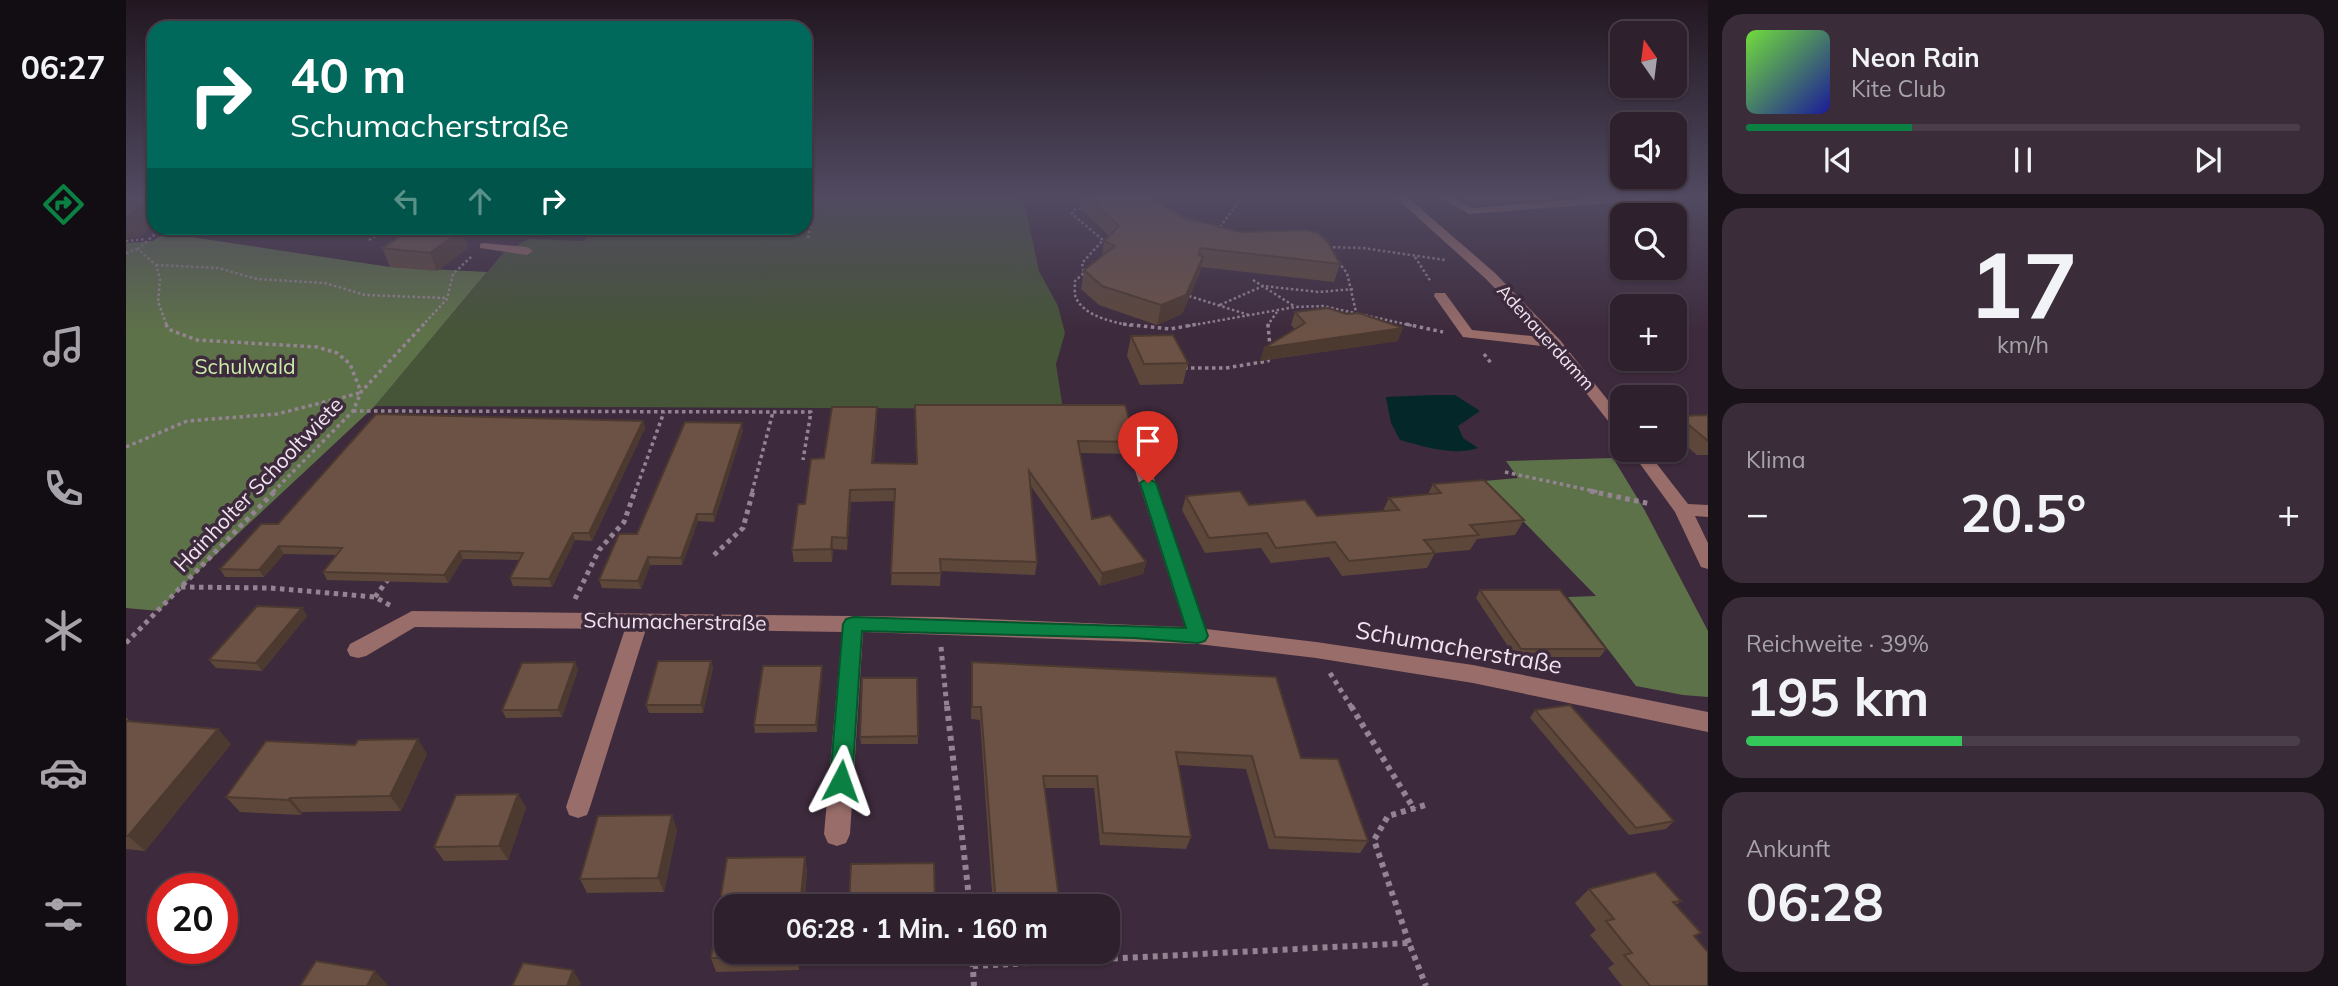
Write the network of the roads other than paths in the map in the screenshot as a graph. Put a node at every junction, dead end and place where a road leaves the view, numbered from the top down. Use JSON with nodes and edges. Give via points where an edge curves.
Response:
{"nodes":[{"id":1,"x":1454,"y":242,"type":"edge"},
{"id":2,"x":484,"y":246,"type":"dead end"},
{"id":3,"x":527,"y":251,"type":"dead end"},
{"id":4,"x":1440,"y":296,"type":"road end"},
{"id":5,"x":1555,"y":343,"type":"junction"},
{"id":6,"x":1610,"y":413,"type":"edge"},
{"id":7,"x":1647,"y":462,"type":"edge"},
{"id":8,"x":1141,"y":464,"type":"dead end"},
{"id":9,"x":1683,"y":510,"type":"junction"},
{"id":10,"x":1708,"y":511,"type":"edge"},
{"id":11,"x":1708,"y":562,"type":"edge"},
{"id":12,"x":638,"y":621,"type":"junction"},
{"id":13,"x":853,"y":624,"type":"junction"},
{"id":14,"x":1198,"y":636,"type":"junction"},
{"id":15,"x":358,"y":650,"type":"dead end"},
{"id":16,"x":1708,"y":722,"type":"edge"},
{"id":17,"x":578,"y":807,"type":"dead end"},
{"id":18,"x":837,"y":834,"type":"dead end"}],
"edges":[{"from":1,"to":5,"type":"street","name":"Adenauerdamm"},
{"from":2,"to":3,"type":"street"},
{"from":4,"to":5,"type":"street","via":[[1468,334]]},
{"from":5,"to":6,"type":"street","name":"Adenauerdamm"},
{"from":7,"to":9,"type":"street"},
{"from":8,"to":14,"type":"street"},
{"from":9,"to":10,"type":"street"},
{"from":9,"to":11,"type":"street"},
{"from":12,"to":13,"type":"street","name":"Schumacherstraße"},
{"from":12,"to":15,"type":"street","name":"Schumacherstraße","via":[[412,619]]},
{"from":12,"to":17,"type":"street"},
{"from":13,"to":14,"type":"street","name":"Schumacherstraße"},
{"from":13,"to":18,"type":"street"},
{"from":14,"to":16,"type":"street","name":"Schumacherstraße","via":[[1536,685]]}]}
